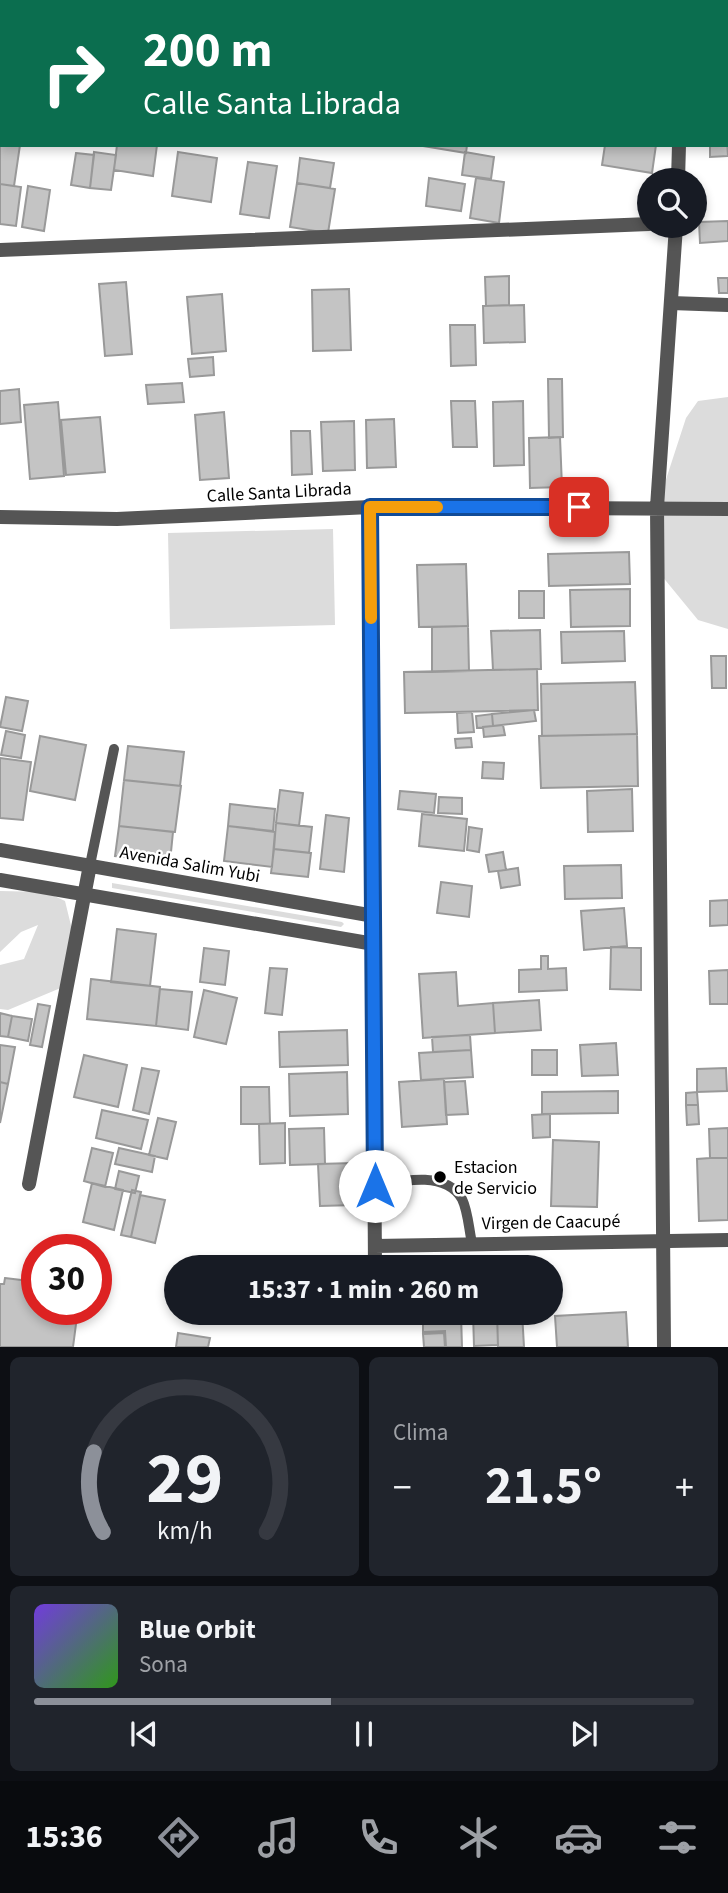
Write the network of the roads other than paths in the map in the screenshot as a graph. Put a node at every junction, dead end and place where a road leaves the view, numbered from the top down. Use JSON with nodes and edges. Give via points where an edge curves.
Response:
{"nodes":[{"id":1,"x":679,"y":147,"type":"edge"},
{"id":2,"x":678,"y":168,"type":"edge"},
{"id":3,"x":637,"y":224,"type":"edge"},
{"id":4,"x":675,"y":238,"type":"edge"},
{"id":5,"x":0,"y":250,"type":"edge"},
{"id":6,"x":671,"y":303,"type":"junction"},
{"id":7,"x":728,"y":304,"type":"edge"},
{"id":8,"x":370,"y":507,"type":"junction"},
{"id":9,"x":657,"y":507,"type":"junction"},
{"id":10,"x":728,"y":509,"type":"edge"},
{"id":11,"x":0,"y":517,"type":"edge"},
{"id":12,"x":114,"y":750,"type":"dead end"},
{"id":13,"x":0,"y":850,"type":"edge"},
{"id":14,"x":90,"y":865,"type":"junction"},
{"id":15,"x":0,"y":880,"type":"edge"},
{"id":16,"x":84,"y":895,"type":"junction"},
{"id":17,"x":374,"y":916,"type":"junction"},
{"id":18,"x":374,"y":944,"type":"junction"},
{"id":19,"x":29,"y":1184,"type":"dead end"},
{"id":20,"x":375,"y":1186,"type":"junction"},
{"id":21,"x":664,"y":1240,"type":"junction"},
{"id":22,"x":728,"y":1240,"type":"edge"},
{"id":23,"x":472,"y":1243,"type":"junction"},
{"id":24,"x":375,"y":1246,"type":"junction"},
{"id":25,"x":375,"y":1255,"type":"edge"},
{"id":26,"x":664,"y":1347,"type":"edge"}],
"edges":[{"from":1,"to":2,"type":"street"},
{"from":3,"to":5,"type":"street"},
{"from":4,"to":6,"type":"street"},
{"from":6,"to":7,"type":"street"},
{"from":6,"to":9,"type":"street"},
{"from":8,"to":9,"type":"street","name":"Calle Santa Librada"},
{"from":8,"to":11,"type":"street","name":"Calle Santa Librada","via":[[117,519]]},
{"from":8,"to":17,"type":"street"},
{"from":9,"to":10,"type":"street","name":"Calle Santa Librada"},
{"from":9,"to":21,"type":"street"},
{"from":12,"to":14,"type":"lane"},
{"from":13,"to":14,"type":"street","name":"Avenida Salim Yubi"},
{"from":14,"to":16,"type":"street"},
{"from":14,"to":17,"type":"street","name":"Avenida Salim Yubi"},
{"from":15,"to":16,"type":"street"},
{"from":16,"to":18,"type":"street"},
{"from":16,"to":19,"type":"street"},
{"from":17,"to":18,"type":"street"},
{"from":18,"to":20,"type":"street"},
{"from":20,"to":23,"type":"lane","via":[[414,1178],[449,1185],[462,1200]]},
{"from":20,"to":24,"type":"street"},
{"from":21,"to":22,"type":"street","name":"Virgen de Caacupé"},
{"from":21,"to":23,"type":"street","name":"Virgen de Caacupé"},
{"from":21,"to":26,"type":"street"},
{"from":23,"to":24,"type":"street","name":"Virgen de Caacupé"},
{"from":24,"to":25,"type":"street"}]}
